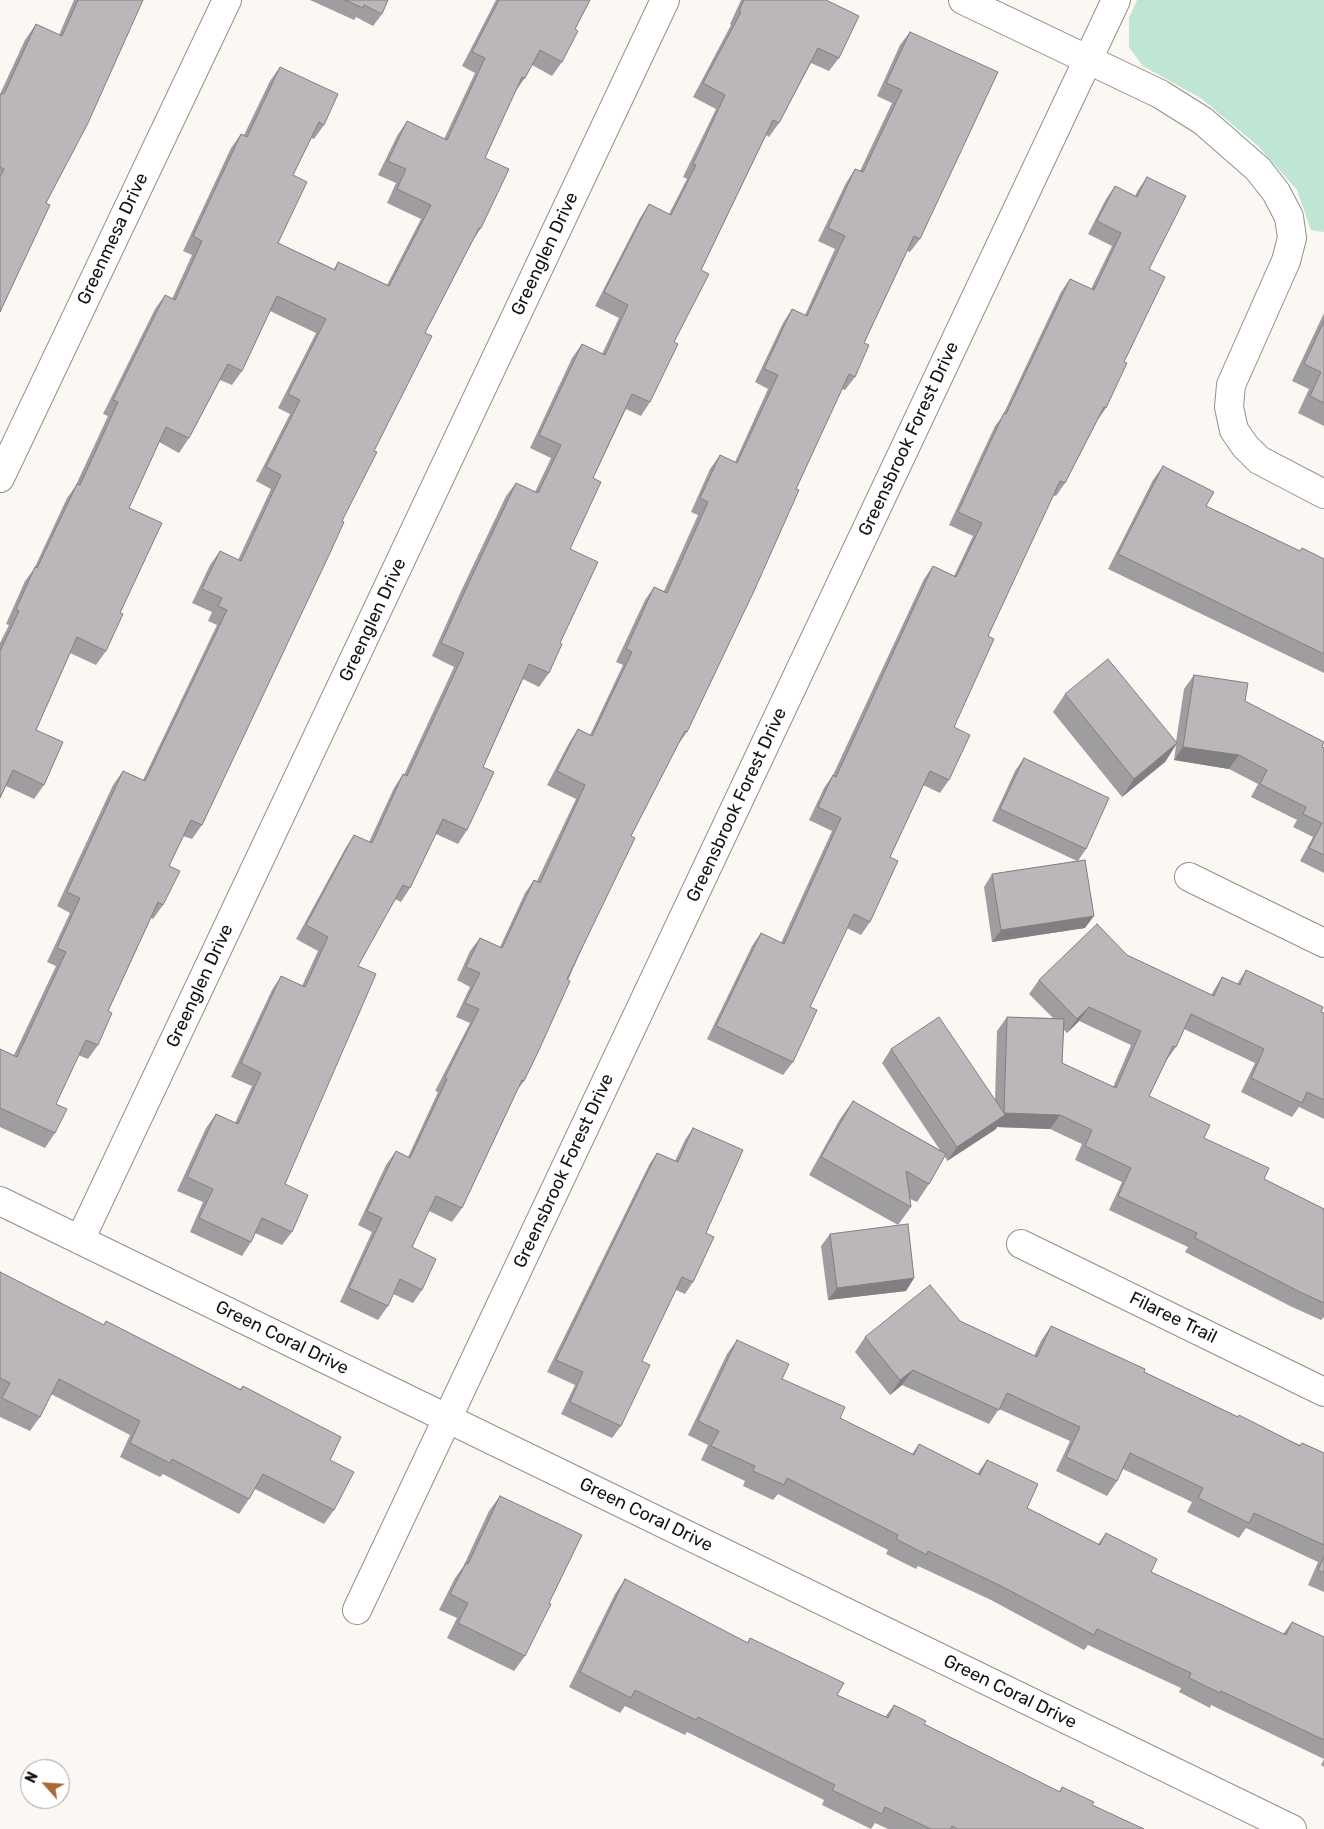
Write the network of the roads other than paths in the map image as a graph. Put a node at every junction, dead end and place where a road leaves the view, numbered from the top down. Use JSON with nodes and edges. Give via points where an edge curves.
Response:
{"nodes":[{"id":1,"x":227,"y":0,"type":"edge"},
{"id":2,"x":665,"y":0,"type":"edge"},
{"id":3,"x":963,"y":0,"type":"edge"},
{"id":4,"x":1116,"y":0,"type":"edge"},
{"id":5,"x":1088,"y":61,"type":"junction"},
{"id":6,"x":0,"y":478,"type":"edge"},
{"id":7,"x":1324,"y":494,"type":"edge"},
{"id":8,"x":1189,"y":877,"type":"dead end"},
{"id":9,"x":1324,"y":943,"type":"edge"},
{"id":10,"x":0,"y":1201,"type":"edge"},
{"id":11,"x":80,"y":1240,"type":"junction"},
{"id":12,"x":1021,"y":1244,"type":"dead end"},
{"id":13,"x":1324,"y":1392,"type":"edge"},
{"id":14,"x":447,"y":1418,"type":"junction"},
{"id":15,"x":357,"y":1610,"type":"dead end"},
{"id":16,"x":1292,"y":1829,"type":"edge"}],
"edges":[{"from":1,"to":6,"type":"street","name":"Greenmesa Drive"},
{"from":2,"to":11,"type":"street","name":"Greenglen Drive"},
{"from":3,"to":5,"type":"street"},
{"from":4,"to":5,"type":"street","name":"Greensbrook Forest Drive"},
{"from":5,"to":7,"type":"street","via":[[1160,94],[1203,121],[1258,169],[1276,192],[1289,217],[1292,238],[1286,262],[1234,378],[1229,407],[1234,430],[1260,460]]},
{"from":5,"to":14,"type":"street","name":"Greensbrook Forest Drive"},
{"from":8,"to":9,"type":"street"},
{"from":10,"to":11,"type":"street","name":"Green Coral Drive"},
{"from":11,"to":14,"type":"street","name":"Green Coral Drive"},
{"from":12,"to":13,"type":"street","name":"Filaree Trail"},
{"from":14,"to":15,"type":"street","name":"Greensbrook Forest Drive"},
{"from":14,"to":16,"type":"street","name":"Green Coral Drive"}]}
